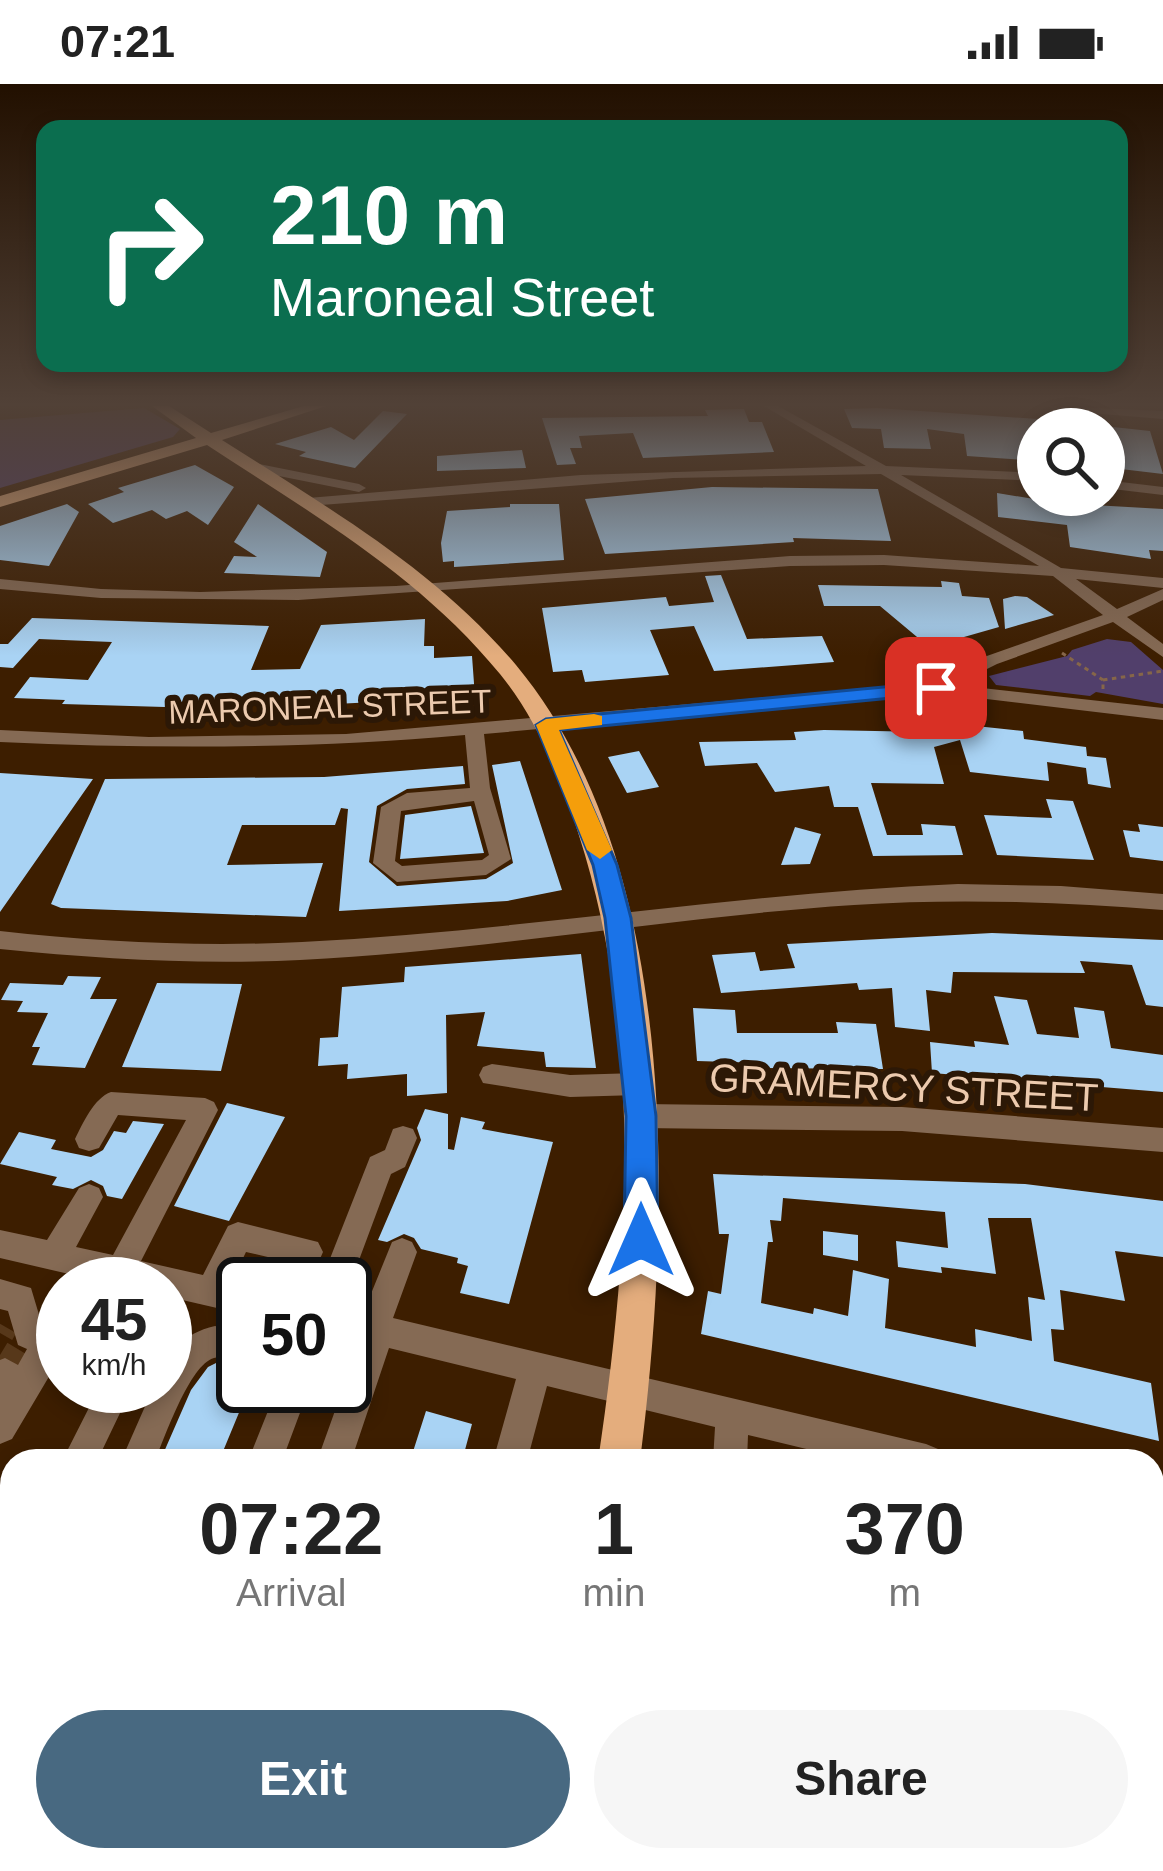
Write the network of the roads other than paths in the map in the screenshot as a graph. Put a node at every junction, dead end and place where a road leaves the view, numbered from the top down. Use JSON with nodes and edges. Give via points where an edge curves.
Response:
{"nodes":[{"id":1,"x":289,"y":489,"type":"edge"},
{"id":2,"x":372,"y":489,"type":"edge"},
{"id":3,"x":462,"y":489,"type":"edge"},
{"id":4,"x":915,"y":489,"type":"edge"},
{"id":5,"x":415,"y":493,"type":"junction"},
{"id":6,"x":308,"y":502,"type":"junction"},
{"id":7,"x":1058,"y":571,"type":"junction"},
{"id":8,"x":1163,"y":583,"type":"edge"},
{"id":9,"x":0,"y":584,"type":"edge"},
{"id":10,"x":432,"y":592,"type":"junction"},
{"id":11,"x":1163,"y":594,"type":"edge"},
{"id":12,"x":1120,"y":617,"type":"junction"},
{"id":13,"x":1163,"y":652,"type":"edge"},
{"id":14,"x":936,"y":688,"type":"junction"},
{"id":15,"x":1163,"y":714,"type":"edge"},
{"id":16,"x":546,"y":725,"type":"junction"},
{"id":17,"x":474,"y":732,"type":"junction"},
{"id":18,"x":0,"y":736,"type":"edge"},
{"id":19,"x":482,"y":794,"type":"junction"},
{"id":20,"x":1163,"y":902,"type":"edge"},
{"id":21,"x":618,"y":918,"type":"junction"},
{"id":22,"x":0,"y":940,"type":"edge"},
{"id":23,"x":492,"y":1075,"type":"dead end"},
{"id":24,"x":638,"y":1084,"type":"junction"},
{"id":25,"x":641,"y":1116,"type":"junction"},
{"id":26,"x":403,"y":1138,"type":"dead end"},
{"id":27,"x":89,"y":1139,"type":"dead end"},
{"id":28,"x":1163,"y":1139,"type":"edge"},
{"id":29,"x":89,"y":1197,"type":"dead end"},
{"id":30,"x":0,"y":1244,"type":"edge"},
{"id":31,"x":402,"y":1252,"type":"dead end"},
{"id":32,"x":54,"y":1256,"type":"junction"},
{"id":33,"x":58,"y":1257,"type":"edge"},
{"id":34,"x":127,"y":1257,"type":"edge"},
{"id":35,"x":228,"y":1257,"type":"edge"},
{"id":36,"x":306,"y":1257,"type":"edge"},
{"id":37,"x":345,"y":1257,"type":"edge"},
{"id":38,"x":216,"y":1282,"type":"edge"},
{"id":39,"x":192,"y":1290,"type":"edge"},
{"id":40,"x":211,"y":1292,"type":"junction"},
{"id":41,"x":216,"y":1293,"type":"edge"},
{"id":42,"x":372,"y":1314,"type":"edge"},
{"id":43,"x":372,"y":1328,"type":"edge"},
{"id":44,"x":216,"y":1342,"type":"edge"},
{"id":45,"x":36,"y":1363,"type":"edge"},
{"id":46,"x":536,"y":1366,"type":"junction"},
{"id":47,"x":631,"y":1388,"type":"junction"},
{"id":48,"x":733,"y":1412,"type":"junction"},
{"id":49,"x":103,"y":1413,"type":"edge"},
{"id":50,"x":284,"y":1413,"type":"edge"},
{"id":51,"x":346,"y":1413,"type":"edge"},
{"id":52,"x":0,"y":1427,"type":"edge"},
{"id":53,"x":85,"y":1449,"type":"edge"},
{"id":54,"x":144,"y":1449,"type":"edge"},
{"id":55,"x":270,"y":1449,"type":"edge"},
{"id":56,"x":337,"y":1449,"type":"edge"},
{"id":57,"x":513,"y":1449,"type":"edge"},
{"id":58,"x":621,"y":1449,"type":"edge"},
{"id":59,"x":731,"y":1449,"type":"edge"},
{"id":60,"x":879,"y":1449,"type":"edge"}],
"edges":[{"from":1,"to":6,"type":"main road"},
{"from":2,"to":5,"type":"street"},
{"from":3,"to":5,"type":"street"},
{"from":4,"to":7,"type":"street"},
{"from":5,"to":6,"type":"street"},
{"from":6,"to":10,"type":"main road"},
{"from":7,"to":8,"type":"street"},
{"from":7,"to":10,"type":"street","via":[[792,561]]},
{"from":7,"to":12,"type":"street"},
{"from":9,"to":10,"type":"street","via":[[189,599]]},
{"from":10,"to":16,"type":"main road"},
{"from":11,"to":12,"type":"street"},
{"from":12,"to":13,"type":"street"},
{"from":12,"to":14,"type":"street"},
{"from":14,"to":15,"type":"street","name":"MARONEAL STREET"},
{"from":14,"to":16,"type":"street","name":"MARONEAL STREET"},
{"from":16,"to":17,"type":"street","name":"MARONEAL STREET"},
{"from":16,"to":21,"type":"main road","via":[[605,865]]},
{"from":17,"to":18,"type":"street","name":"MARONEAL STREET","via":[[248,744]]},
{"from":17,"to":19,"type":"street"},
{"from":19,"to":19,"type":"street","via":[[500,851],[495,863],[397,874],[384,863],[391,807]]},
{"from":20,"to":21,"type":"street","via":[[929,895]]},
{"from":21,"to":22,"type":"street","via":[[293,951]]},
{"from":21,"to":24,"type":"main road"},
{"from":23,"to":24,"type":"street","via":[[570,1086]]},
{"from":24,"to":25,"type":"main road"},
{"from":25,"to":28,"type":"street","name":"GRAMERCY STREET","via":[[902,1119]]},
{"from":25,"to":47,"type":"main road"},
{"from":26,"to":37,"type":"street","via":[[380,1166]]},
{"from":27,"to":34,"type":"street","via":[[111,1103],[205,1110]]},
{"from":29,"to":32,"type":"street"},
{"from":30,"to":32,"type":"street"},
{"from":31,"to":42,"type":"street"},
{"from":32,"to":33,"type":"street"},
{"from":35,"to":36,"type":"street","via":[[238,1236]]},
{"from":38,"to":40,"type":"street"},
{"from":39,"to":40,"type":"street"},
{"from":40,"to":41,"type":"street"},
{"from":43,"to":46,"type":"street"},
{"from":44,"to":54,"type":"street","via":[[183,1364]]},
{"from":45,"to":52,"type":"street"},
{"from":46,"to":47,"type":"street"},
{"from":46,"to":57,"type":"street"},
{"from":47,"to":48,"type":"street"},
{"from":47,"to":58,"type":"main road"},
{"from":48,"to":59,"type":"street"},
{"from":48,"to":60,"type":"street"},
{"from":49,"to":53,"type":"street"},
{"from":50,"to":55,"type":"street"},
{"from":51,"to":56,"type":"street"}]}
